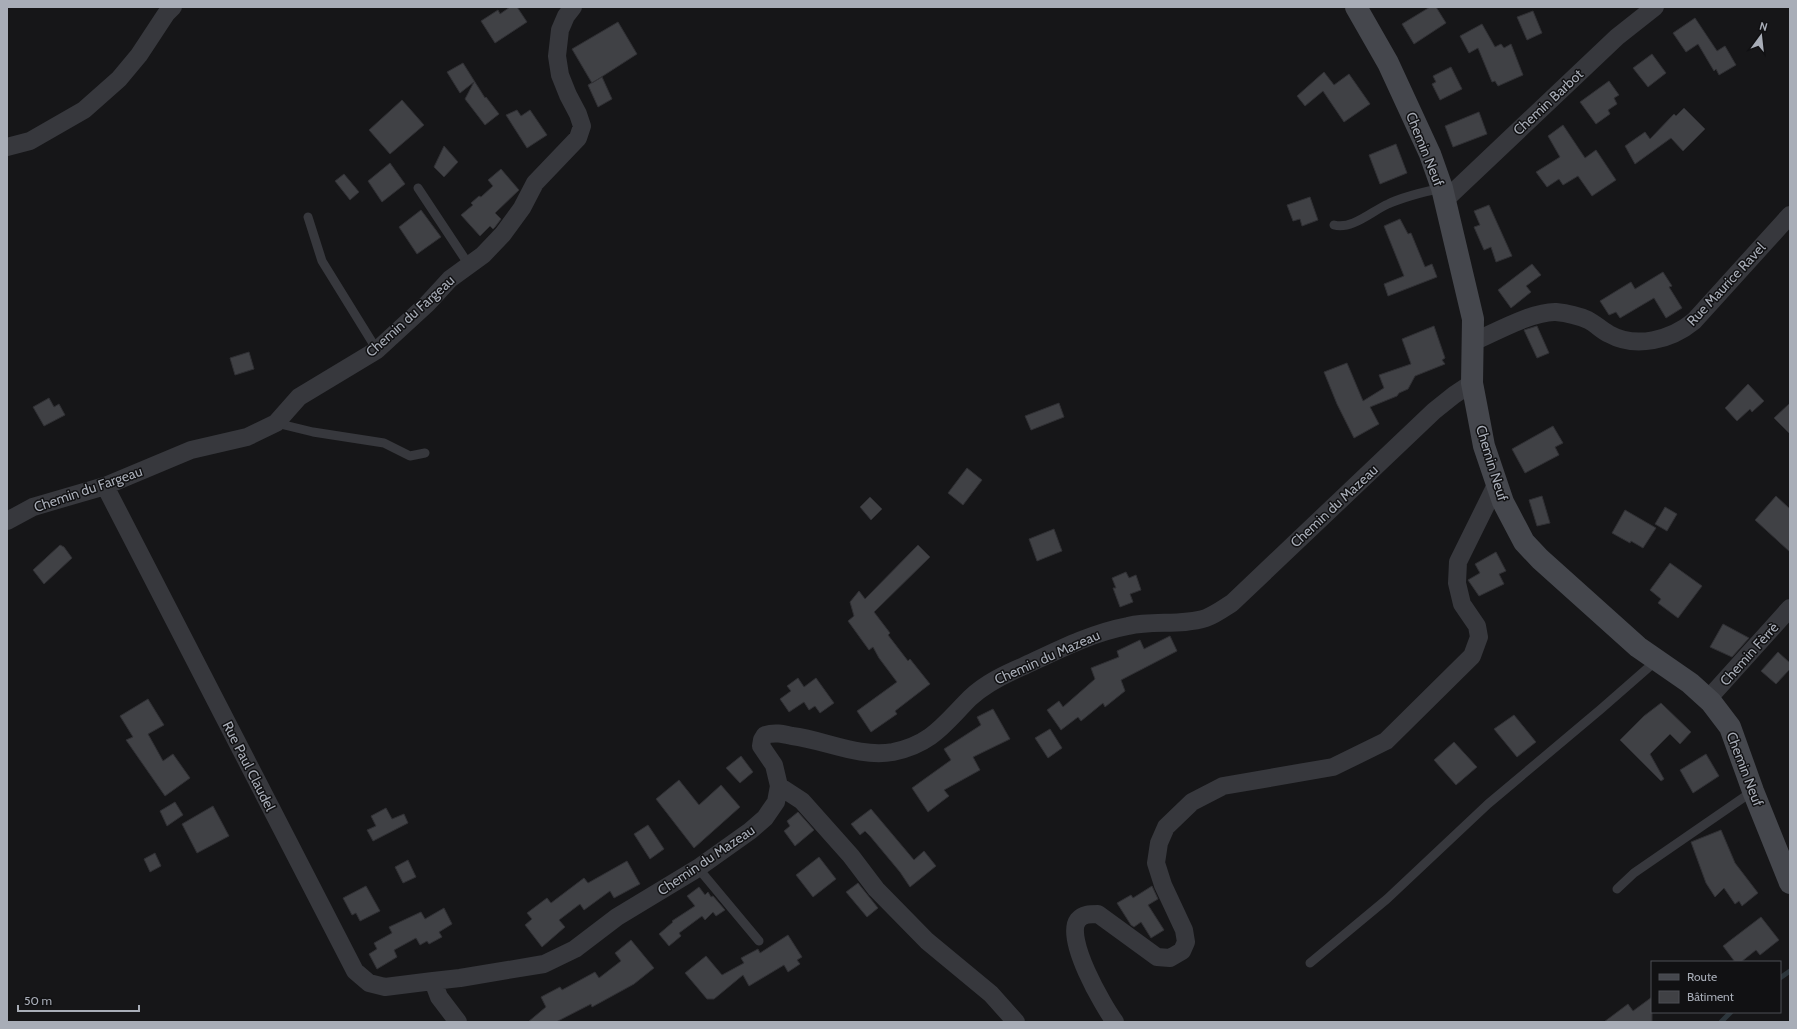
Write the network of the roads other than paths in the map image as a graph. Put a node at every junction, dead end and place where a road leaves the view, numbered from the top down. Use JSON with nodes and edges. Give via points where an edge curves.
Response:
{"nodes":[{"id":1,"x":173,"y":7,"type":"edge"},
{"id":2,"x":573,"y":7,"type":"edge"},
{"id":3,"x":1356,"y":7,"type":"edge"},
{"id":4,"x":1655,"y":7,"type":"edge"},
{"id":5,"x":7,"y":147,"type":"edge"},
{"id":6,"x":418,"y":188,"type":"dead end"},
{"id":7,"x":1443,"y":194,"type":"junction"},
{"id":8,"x":1790,"y":215,"type":"edge"},
{"id":9,"x":308,"y":218,"type":"dead end"},
{"id":10,"x":1334,"y":225,"type":"dead end"},
{"id":11,"x":469,"y":265,"type":"junction"},
{"id":12,"x":1473,"y":342,"type":"junction"},
{"id":13,"x":377,"y":350,"type":"junction"},
{"id":14,"x":1472,"y":383,"type":"junction"},
{"id":15,"x":276,"y":422,"type":"junction"},
{"id":16,"x":425,"y":453,"type":"dead end"},
{"id":17,"x":1496,"y":485,"type":"junction"},
{"id":18,"x":105,"y":486,"type":"junction"},
{"id":19,"x":7,"y":521,"type":"edge"},
{"id":20,"x":1790,"y":608,"type":"edge"},
{"id":21,"x":1657,"y":660,"type":"junction"},
{"id":22,"x":1708,"y":699,"type":"junction"},
{"id":23,"x":779,"y":786,"type":"junction"},
{"id":24,"x":1753,"y":790,"type":"junction"},
{"id":25,"x":698,"y":868,"type":"junction"},
{"id":26,"x":1790,"y":883,"type":"edge"},
{"id":27,"x":1617,"y":888,"type":"dead end"},
{"id":28,"x":759,"y":941,"type":"dead end"},
{"id":29,"x":1310,"y":963,"type":"dead end"},
{"id":30,"x":433,"y":981,"type":"junction"},
{"id":31,"x":458,"y":1022,"type":"edge"},
{"id":32,"x":1016,"y":1022,"type":"edge"},
{"id":33,"x":1115,"y":1022,"type":"edge"}],
"edges":[{"from":1,"to":5,"type":"street","via":[[119,79],[84,110],[30,140]]},
{"from":2,"to":11,"type":"street","name":"Chemin du Fargeau","via":[[560,30],[557,56],[560,75],[582,126],[578,138],[535,183],[522,208],[503,234],[483,255]]},
{"from":3,"to":7,"type":"main road","name":"Chemin Neuf","via":[[1388,63],[1430,154]]},
{"from":4,"to":7,"type":"street","name":"Chemin Barbot","via":[[1617,37]]},
{"from":6,"to":11,"type":"lane"},
{"from":7,"to":10,"type":"lane","via":[[1413,194],[1387,204],[1357,221],[1341,227]]},
{"from":7,"to":12,"type":"main road","name":"Chemin Neuf","via":[[1473,319]]},
{"from":8,"to":12,"type":"street","name":"Rue Maurice Ravel","via":[[1694,321],[1684,330],[1672,335],[1650,342],[1629,341],[1609,335],[1589,321],[1555,312],[1537,315]]},
{"from":9,"to":13,"type":"lane","via":[[322,261]]},
{"from":11,"to":13,"type":"street","name":"Chemin du Fargeau","via":[[450,279]]},
{"from":12,"to":14,"type":"main road","name":"Chemin Neuf"},
{"from":13,"to":15,"type":"street","name":"Chemin du Fargeau","via":[[299,398]]},
{"from":14,"to":17,"type":"main road","name":"Chemin Neuf","via":[[1484,446]]},
{"from":14,"to":23,"type":"street","name":"Chemin du Mazeau","via":[[1434,411],[1232,602],[1218,612],[1206,618],[1130,625],[1096,634],[985,686],[930,738],[905,748],[876,754],[803,737],[777,733],[765,735],[761,746],[774,765]]},
{"from":15,"to":16,"type":"lane","via":[[313,432],[384,444],[410,456]]},
{"from":15,"to":18,"type":"street","name":"Chemin du Fargeau","via":[[247,437],[191,450]]},
{"from":17,"to":21,"type":"main road","name":"Chemin Neuf","via":[[1524,542],[1638,647]]},
{"from":17,"to":33,"type":"street","via":[[1458,562],[1457,583],[1462,604],[1477,626],[1479,637],[1472,656],[1386,741],[1333,767],[1223,786],[1192,802],[1166,827],[1159,843],[1156,863],[1163,885],[1184,930],[1186,942],[1182,952],[1170,958],[1157,957],[1098,914],[1087,914],[1078,920],[1074,934],[1084,966],[1104,1008]]},
{"from":18,"to":19,"type":"street","name":"Chemin du Fargeau","via":[[33,507]]},
{"from":18,"to":30,"type":"street","name":"Rue Paul Claudel","via":[[355,971],[369,983],[385,988]]},
{"from":20,"to":22,"type":"street","name":"Chemin Fèrrè"},
{"from":21,"to":22,"type":"main road","name":"Chemin Neuf"},
{"from":21,"to":29,"type":"lane","via":[[1488,804],[1387,899]]},
{"from":22,"to":24,"type":"main road","name":"Chemin Neuf","via":[[1730,727]]},
{"from":23,"to":25,"type":"street","name":"Chemin du Mazeau","via":[[776,802],[765,818]]},
{"from":23,"to":32,"type":"street","via":[[802,801],[851,856],[876,889],[927,941],[991,994]]},
{"from":24,"to":26,"type":"main road","name":"Chemin Neuf"},
{"from":24,"to":27,"type":"lane","via":[[1634,873]]},
{"from":25,"to":28,"type":"lane"},
{"from":25,"to":30,"type":"street","name":"Chemin du Mazeau","via":[[617,917],[575,949],[544,964]]},
{"from":30,"to":31,"type":"street","via":[[439,997]]}]}
